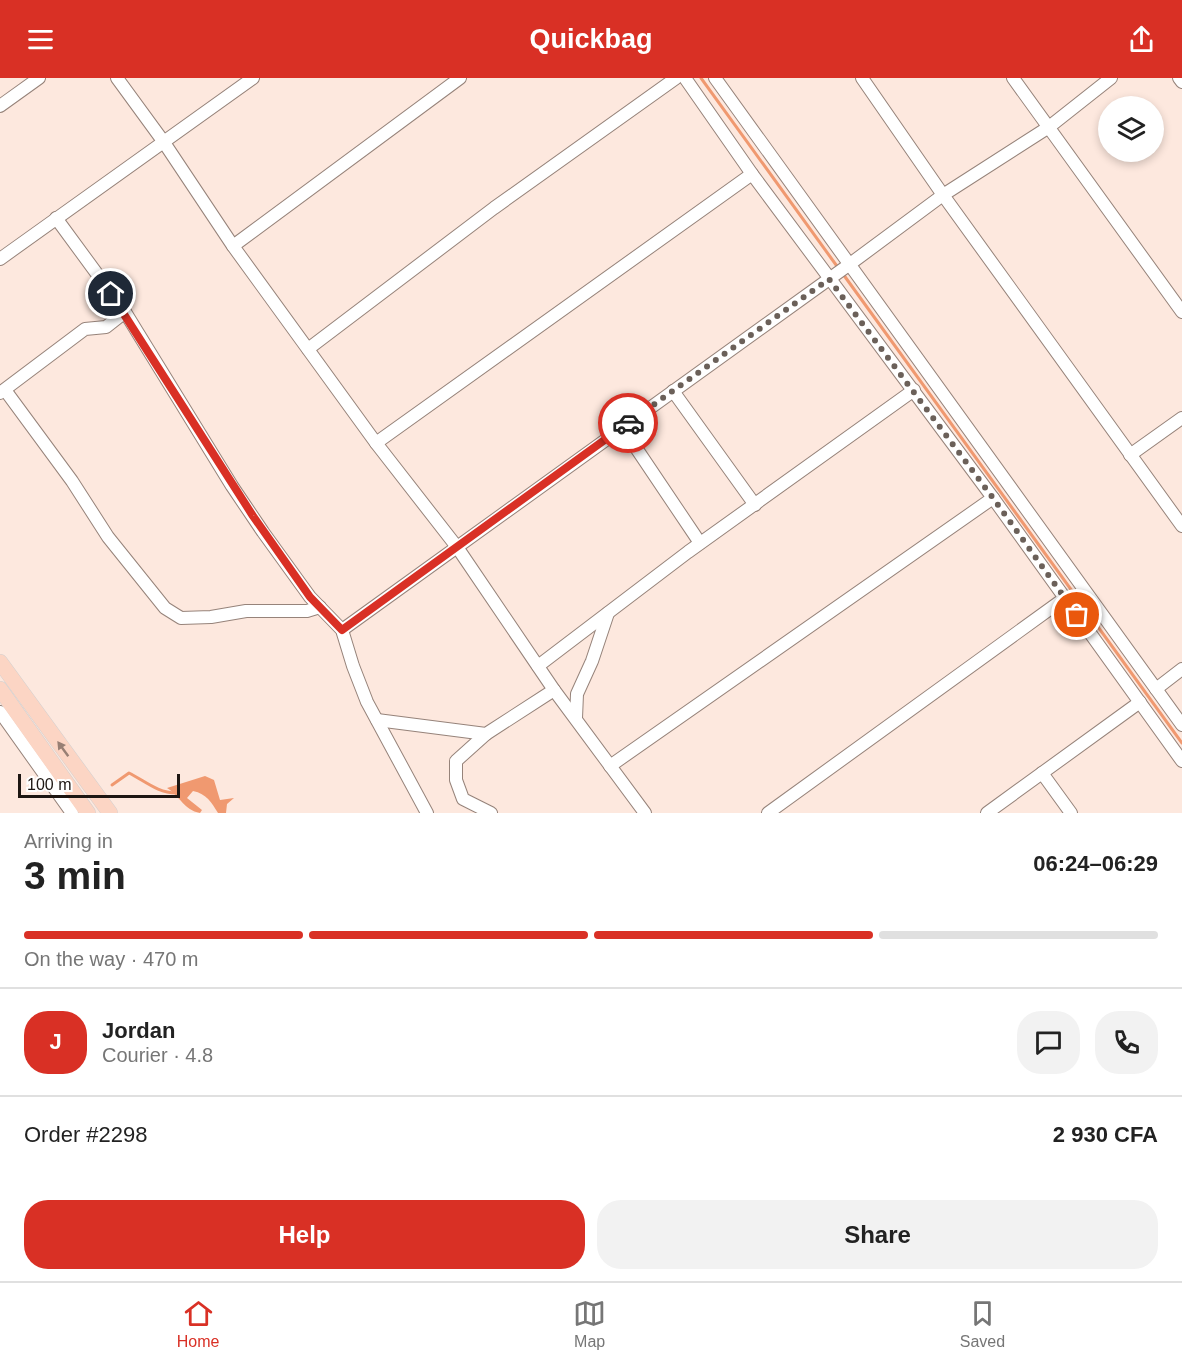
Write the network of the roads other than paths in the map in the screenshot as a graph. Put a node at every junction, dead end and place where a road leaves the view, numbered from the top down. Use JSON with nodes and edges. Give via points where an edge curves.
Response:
{"nodes":[{"id":1,"x":39,"y":78,"type":"edge"},
{"id":2,"x":117,"y":78,"type":"edge"},
{"id":3,"x":253,"y":78,"type":"edge"},
{"id":4,"x":460,"y":78,"type":"edge"},
{"id":5,"x":676,"y":78,"type":"edge"},
{"id":6,"x":686,"y":78,"type":"edge"},
{"id":7,"x":715,"y":78,"type":"edge"},
{"id":8,"x":862,"y":78,"type":"edge"},
{"id":9,"x":1013,"y":78,"type":"edge"},
{"id":10,"x":1111,"y":78,"type":"edge"},
{"id":11,"x":1179,"y":78,"type":"edge"},
{"id":12,"x":1182,"y":82,"type":"edge"},
{"id":13,"x":0,"y":106,"type":"edge"},
{"id":14,"x":1049,"y":127,"type":"junction"},
{"id":15,"x":163,"y":141,"type":"junction"},
{"id":16,"x":752,"y":174,"type":"junction"},
{"id":17,"x":943,"y":195,"type":"junction"},
{"id":18,"x":56,"y":218,"type":"junction"},
{"id":19,"x":233,"y":246,"type":"junction"},
{"id":20,"x":0,"y":259,"type":"edge"},
{"id":21,"x":848,"y":266,"type":"junction"},
{"id":22,"x":832,"y":277,"type":"junction"},
{"id":23,"x":125,"y":312,"type":"junction"},
{"id":24,"x":1182,"y":312,"type":"edge"},
{"id":25,"x":308,"y":350,"type":"junction"},
{"id":26,"x":914,"y":390,"type":"junction"},
{"id":27,"x":673,"y":391,"type":"junction"},
{"id":28,"x":2,"y":392,"type":"edge"},
{"id":29,"x":1182,"y":418,"type":"edge"},
{"id":30,"x":622,"y":427,"type":"junction"},
{"id":31,"x":376,"y":443,"type":"junction"},
{"id":32,"x":1130,"y":455,"type":"junction"},
{"id":33,"x":993,"y":498,"type":"junction"},
{"id":34,"x":754,"y":505,"type":"junction"},
{"id":35,"x":1182,"y":526,"type":"edge"},
{"id":36,"x":700,"y":543,"type":"junction"},
{"id":37,"x":458,"y":547,"type":"junction"},
{"id":38,"x":1065,"y":598,"type":"junction"},
{"id":39,"x":320,"y":607,"type":"junction"},
{"id":40,"x":608,"y":613,"type":"junction"},
{"id":41,"x":342,"y":630,"type":"junction"},
{"id":42,"x":0,"y":662,"type":"edge"},
{"id":43,"x":538,"y":666,"type":"junction"},
{"id":44,"x":1182,"y":669,"type":"edge"},
{"id":45,"x":0,"y":689,"type":"edge"},
{"id":46,"x":1156,"y":689,"type":"junction"},
{"id":47,"x":554,"y":690,"type":"junction"},
{"id":48,"x":1140,"y":702,"type":"junction"},
{"id":49,"x":0,"y":712,"type":"edge"},
{"id":50,"x":576,"y":718,"type":"junction"},
{"id":51,"x":377,"y":720,"type":"junction"},
{"id":52,"x":1182,"y":725,"type":"edge"},
{"id":53,"x":486,"y":734,"type":"junction"},
{"id":54,"x":1182,"y":761,"type":"edge"},
{"id":55,"x":610,"y":766,"type":"junction"},
{"id":56,"x":1042,"y":773,"type":"junction"},
{"id":57,"x":72,"y":813,"type":"edge"},
{"id":58,"x":88,"y":813,"type":"edge"},
{"id":59,"x":110,"y":813,"type":"edge"},
{"id":60,"x":427,"y":813,"type":"edge"},
{"id":61,"x":491,"y":813,"type":"edge"},
{"id":62,"x":645,"y":813,"type":"edge"},
{"id":63,"x":768,"y":813,"type":"edge"},
{"id":64,"x":987,"y":813,"type":"edge"},
{"id":65,"x":1071,"y":813,"type":"edge"}],
"edges":[{"from":1,"to":13,"type":"street"},
{"from":2,"to":15,"type":"street"},
{"from":3,"to":15,"type":"street"},
{"from":4,"to":19,"type":"street"},
{"from":5,"to":25,"type":"street","via":[[494,208]]},
{"from":6,"to":16,"type":"street"},
{"from":7,"to":21,"type":"street"},
{"from":8,"to":17,"type":"street"},
{"from":9,"to":14,"type":"street"},
{"from":10,"to":14,"type":"street"},
{"from":11,"to":12,"type":"street"},
{"from":14,"to":17,"type":"street"},
{"from":14,"to":24,"type":"street"},
{"from":15,"to":18,"type":"street"},
{"from":15,"to":19,"type":"street"},
{"from":16,"to":22,"type":"street"},
{"from":16,"to":31,"type":"street"},
{"from":17,"to":21,"type":"street"},
{"from":17,"to":32,"type":"street"},
{"from":18,"to":20,"type":"street"},
{"from":18,"to":23,"type":"street"},
{"from":19,"to":25,"type":"street"},
{"from":21,"to":22,"type":"street"},
{"from":21,"to":46,"type":"street"},
{"from":22,"to":26,"type":"street"},
{"from":22,"to":27,"type":"street"},
{"from":23,"to":28,"type":"street","via":[[106,327],[85,329]]},
{"from":23,"to":39,"type":"street","via":[[232,486]]},
{"from":25,"to":31,"type":"street"},
{"from":26,"to":33,"type":"street"},
{"from":26,"to":34,"type":"street"},
{"from":27,"to":30,"type":"street"},
{"from":27,"to":34,"type":"street"},
{"from":28,"to":39,"type":"street","via":[[165,608],[181,618],[246,611],[308,611]]},
{"from":29,"to":32,"type":"street"},
{"from":30,"to":36,"type":"street"},
{"from":30,"to":37,"type":"street"},
{"from":31,"to":37,"type":"street"},
{"from":32,"to":35,"type":"street"},
{"from":33,"to":38,"type":"street"},
{"from":33,"to":55,"type":"street"},
{"from":34,"to":36,"type":"street"},
{"from":36,"to":40,"type":"street"},
{"from":37,"to":41,"type":"street"},
{"from":37,"to":43,"type":"street"},
{"from":38,"to":48,"type":"street"},
{"from":38,"to":63,"type":"street"},
{"from":39,"to":41,"type":"street"},
{"from":40,"to":43,"type":"street"},
{"from":40,"to":50,"type":"street","via":[[577,694]]},
{"from":41,"to":51,"type":"street"},
{"from":59,"to":42,"type":"main road","one_way":true},
{"from":43,"to":47,"type":"street"},
{"from":44,"to":46,"type":"street"},
{"from":45,"to":58,"type":"main road"},
{"from":46,"to":52,"type":"street"},
{"from":47,"to":50,"type":"street"},
{"from":47,"to":53,"type":"street"},
{"from":48,"to":54,"type":"street"},
{"from":48,"to":56,"type":"street"},
{"from":49,"to":57,"type":"street"},
{"from":50,"to":55,"type":"street"},
{"from":51,"to":53,"type":"street"},
{"from":51,"to":60,"type":"street"},
{"from":53,"to":61,"type":"street","via":[[456,761],[456,780],[464,799]]},
{"from":55,"to":62,"type":"street"},
{"from":56,"to":64,"type":"street"},
{"from":56,"to":65,"type":"street"}]}
